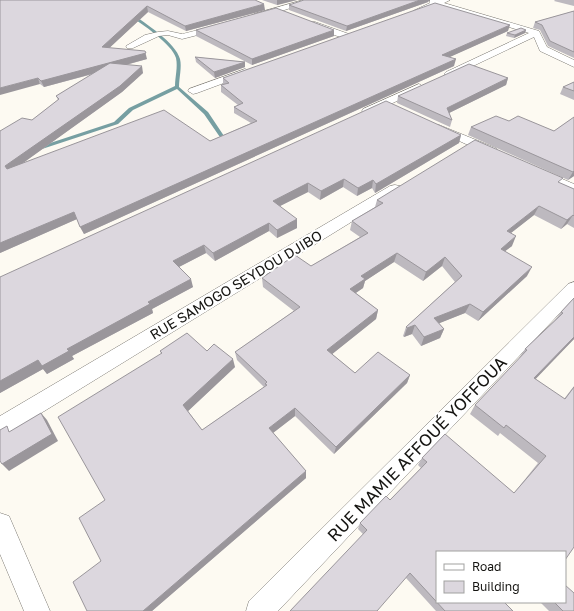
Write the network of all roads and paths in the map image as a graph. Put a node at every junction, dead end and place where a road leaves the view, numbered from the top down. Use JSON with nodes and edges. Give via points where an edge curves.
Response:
{"nodes":[{"id":1,"x":311,"y":0,"type":"edge"},
{"id":2,"x":425,"y":0,"type":"edge"},
{"id":3,"x":442,"y":2,"type":"edge"},
{"id":4,"x":264,"y":5,"type":"edge"},
{"id":5,"x":277,"y":10,"type":"junction"},
{"id":6,"x":410,"y":14,"type":"edge"},
{"id":7,"x":291,"y":16,"type":"edge"},
{"id":8,"x":248,"y":19,"type":"edge"},
{"id":9,"x":304,"y":21,"type":"edge"},
{"id":10,"x":226,"y":25,"type":"edge"},
{"id":11,"x":536,"y":33,"type":"junction"},
{"id":12,"x":332,"y":41,"type":"edge"},
{"id":13,"x":130,"y":46,"type":"dead end"},
{"id":14,"x":574,"y":64,"type":"edge"},
{"id":15,"x":251,"y":70,"type":"edge"},
{"id":16,"x":193,"y":91,"type":"dead end"},
{"id":17,"x":384,"y":103,"type":"junction"},
{"id":18,"x":398,"y":109,"type":"edge"},
{"id":19,"x":355,"y":117,"type":"edge"},
{"id":20,"x":432,"y":124,"type":"edge"},
{"id":21,"x":501,"y":156,"type":"edge"},
{"id":22,"x":530,"y":169,"type":"edge"},
{"id":23,"x":411,"y":180,"type":"edge"},
{"id":24,"x":574,"y":189,"type":"edge"},
{"id":25,"x":574,"y":288,"type":"edge"},
{"id":26,"x":0,"y":427,"type":"edge"},
{"id":27,"x":0,"y":525,"type":"edge"},
{"id":28,"x":38,"y":611,"type":"edge"},
{"id":29,"x":259,"y":611,"type":"edge"}],
"edges":[{"from":1,"to":5,"type":"street"},
{"from":2,"to":3,"type":"street"},
{"from":3,"to":6,"type":"street"},
{"from":3,"to":11,"type":"street"},
{"from":4,"to":5,"type":"street"},
{"from":5,"to":7,"type":"street"},
{"from":5,"to":8,"type":"street"},
{"from":9,"to":12,"type":"street","via":[[350,35]]},
{"from":10,"to":13,"type":"street","via":[[182,38],[168,33],[158,34]]},
{"from":11,"to":14,"type":"street","via":[[543,49]]},
{"from":11,"to":17,"type":"street"},
{"from":15,"to":16,"type":"street"},
{"from":17,"to":18,"type":"street"},
{"from":17,"to":19,"type":"street"},
{"from":20,"to":21,"type":"street","via":[[465,147]]},
{"from":22,"to":24,"type":"street"},
{"from":23,"to":26,"type":"street","name":"RUE SAMOGO SEYDOU DJIBO"},
{"from":25,"to":29,"type":"street","name":"RUE MAMIE AFFOUÉ YOFFOUA"},
{"from":27,"to":28,"type":"street"}]}
